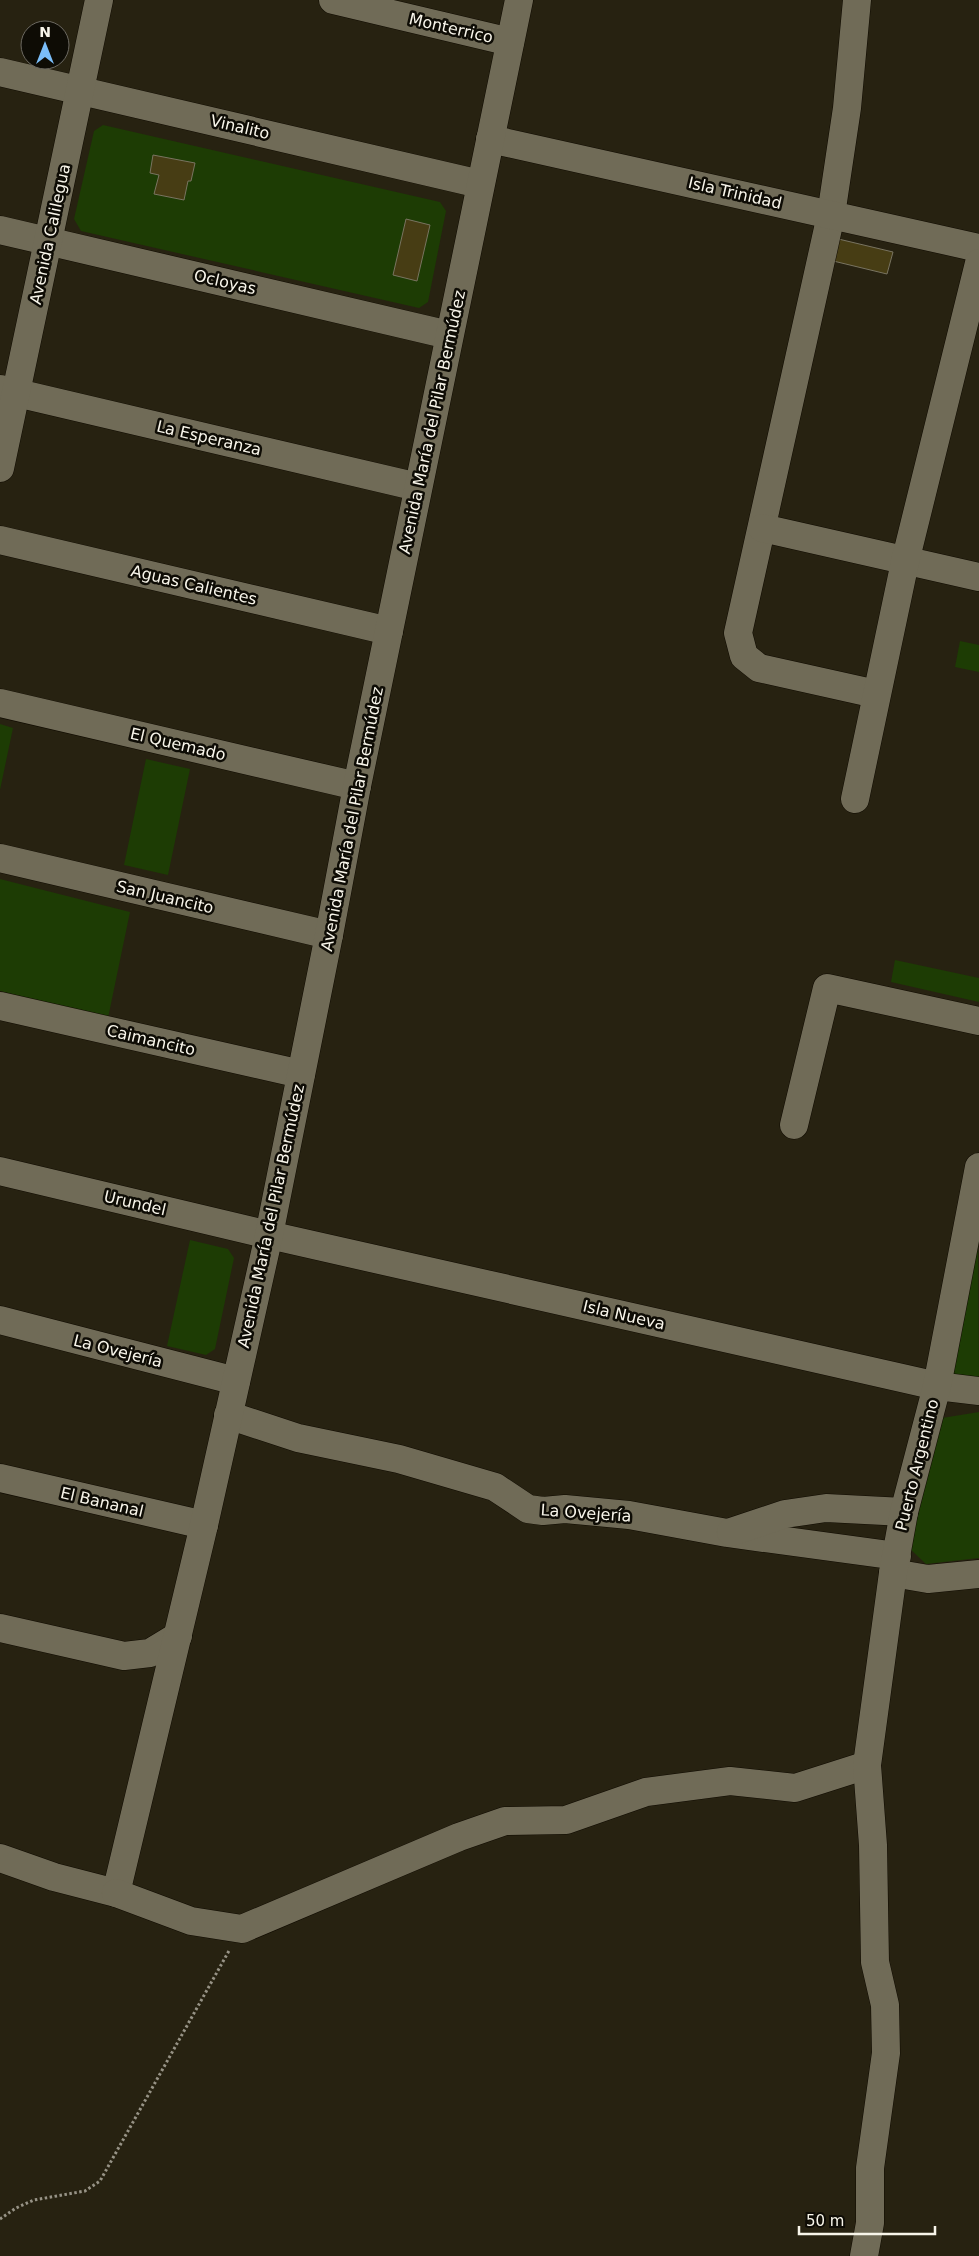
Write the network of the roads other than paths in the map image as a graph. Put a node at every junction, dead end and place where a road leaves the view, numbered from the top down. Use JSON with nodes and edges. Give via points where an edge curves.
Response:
{"nodes":[{"id":1,"x":99,"y":0,"type":"edge"},
{"id":2,"x":333,"y":0,"type":"edge"},
{"id":3,"x":519,"y":0,"type":"edge"},
{"id":4,"x":857,"y":0,"type":"edge"},
{"id":5,"x":510,"y":42,"type":"junction"},
{"id":6,"x":0,"y":72,"type":"edge"},
{"id":7,"x":81,"y":90,"type":"junction"},
{"id":8,"x":490,"y":139,"type":"junction"},
{"id":9,"x":480,"y":184,"type":"junction"},
{"id":10,"x":831,"y":214,"type":"junction"},
{"id":11,"x":0,"y":230,"type":"edge"},
{"id":12,"x":49,"y":241,"type":"junction"},
{"id":13,"x":979,"y":248,"type":"edge"},
{"id":14,"x":979,"y":263,"type":"edge"},
{"id":15,"x":449,"y":335,"type":"junction"},
{"id":16,"x":8,"y":391,"type":"edge"},
{"id":17,"x":0,"y":468,"type":"edge"},
{"id":18,"x":418,"y":487,"type":"junction"},
{"id":19,"x":762,"y":528,"type":"junction"},
{"id":20,"x":0,"y":540,"type":"edge"},
{"id":21,"x":904,"y":562,"type":"junction"},
{"id":22,"x":979,"y":577,"type":"edge"},
{"id":23,"x":389,"y":631,"type":"junction"},
{"id":24,"x":876,"y":694,"type":"junction"},
{"id":25,"x":0,"y":702,"type":"edge"},
{"id":26,"x":357,"y":786,"type":"junction"},
{"id":27,"x":855,"y":799,"type":"dead end"},
{"id":28,"x":0,"y":858,"type":"edge"},
{"id":29,"x":329,"y":935,"type":"junction"},
{"id":30,"x":0,"y":1006,"type":"edge"},
{"id":31,"x":979,"y":1021,"type":"edge"},
{"id":32,"x":301,"y":1074,"type":"junction"},
{"id":33,"x":794,"y":1125,"type":"dead end"},
{"id":34,"x":979,"y":1167,"type":"edge"},
{"id":35,"x":0,"y":1171,"type":"edge"},
{"id":36,"x":269,"y":1235,"type":"junction"},
{"id":37,"x":0,"y":1320,"type":"edge"},
{"id":38,"x":236,"y":1381,"type":"junction"},
{"id":39,"x":937,"y":1386,"type":"junction"},
{"id":40,"x":979,"y":1391,"type":"edge"},
{"id":41,"x":228,"y":1415,"type":"junction"},
{"id":42,"x":0,"y":1478,"type":"edge"},
{"id":43,"x":904,"y":1512,"type":"junction"},
{"id":44,"x":204,"y":1525,"type":"junction"},
{"id":45,"x":727,"y":1534,"type":"junction"},
{"id":46,"x":895,"y":1565,"type":"junction"},
{"id":47,"x":979,"y":1574,"type":"edge"},
{"id":48,"x":0,"y":1628,"type":"edge"},
{"id":49,"x":178,"y":1636,"type":"junction"},
{"id":50,"x":867,"y":1766,"type":"junction"},
{"id":51,"x":0,"y":1858,"type":"edge"},
{"id":52,"x":116,"y":1894,"type":"junction"},
{"id":53,"x":864,"y":2256,"type":"edge"}],
"edges":[{"from":1,"to":7,"type":"street","name":"Avenida Calilegua"},
{"from":2,"to":5,"type":"street","name":"Monterrico"},
{"from":3,"to":5,"type":"street","name":"Avenida María del Pilar Bermúdez"},
{"from":4,"to":10,"type":"street","via":[[847,108]]},
{"from":5,"to":8,"type":"street","name":"Avenida María del Pilar Bermúdez"},
{"from":6,"to":7,"type":"street","name":"Vinalito"},
{"from":7,"to":9,"type":"street","name":"Vinalito"},
{"from":7,"to":12,"type":"street","name":"Avenida Calilegua"},
{"from":8,"to":9,"type":"street","name":"Avenida María del Pilar Bermúdez"},
{"from":8,"to":10,"type":"street","name":"Isla Trinidad"},
{"from":9,"to":15,"type":"street","name":"Avenida María del Pilar Bermúdez"},
{"from":10,"to":13,"type":"street","name":"Isla Trinidad"},
{"from":10,"to":19,"type":"street"},
{"from":11,"to":12,"type":"street","name":"Ocloyas"},
{"from":12,"to":15,"type":"street","name":"Ocloyas"},
{"from":12,"to":16,"type":"street","name":"Avenida Calilegua"},
{"from":14,"to":21,"type":"street"},
{"from":15,"to":18,"type":"street","name":"Avenida María del Pilar Bermúdez"},
{"from":16,"to":17,"type":"street","name":"Avenida Calilegua"},
{"from":16,"to":18,"type":"street","name":"La Esperanza"},
{"from":18,"to":23,"type":"street","name":"Avenida María del Pilar Bermúdez"},
{"from":19,"to":21,"type":"street"},
{"from":19,"to":24,"type":"street","via":[[738,633],[744,656],[759,668]]},
{"from":20,"to":23,"type":"street","name":"Aguas Calientes"},
{"from":21,"to":22,"type":"street"},
{"from":21,"to":24,"type":"street"},
{"from":23,"to":26,"type":"street","name":"Avenida María del Pilar Bermúdez"},
{"from":24,"to":27,"type":"street"},
{"from":25,"to":26,"type":"street","name":"El Quemado"},
{"from":26,"to":29,"type":"street","name":"Avenida María del Pilar Bermúdez"},
{"from":28,"to":29,"type":"street","name":"San Juancito"},
{"from":29,"to":32,"type":"street","name":"Avenida María del Pilar Bermúdez"},
{"from":30,"to":32,"type":"street","name":"Caimancito"},
{"from":31,"to":33,"type":"street","via":[[827,988]]},
{"from":32,"to":36,"type":"street","name":"Avenida María del Pilar Bermúdez"},
{"from":34,"to":39,"type":"street","name":"Puerto Argentino"},
{"from":35,"to":36,"type":"street","name":"Urundel"},
{"from":36,"to":38,"type":"street","name":"Avenida María del Pilar Bermúdez"},
{"from":36,"to":39,"type":"street","name":"Isla Nueva"},
{"from":37,"to":38,"type":"street","name":"La Ovejería"},
{"from":38,"to":41,"type":"street","name":"Avenida María del Pilar Bermúdez"},
{"from":39,"to":40,"type":"street","name":"Isla Nueva"},
{"from":39,"to":43,"type":"street","name":"Puerto Argentino"},
{"from":41,"to":44,"type":"street","name":"Avenida María del Pilar Bermúdez"},
{"from":41,"to":45,"type":"street","name":"La Ovejería","via":[[298,1438],[399,1459],[495,1487],[528,1509],[629,1515]]},
{"from":42,"to":44,"type":"street","name":"El Bananal"},
{"from":43,"to":45,"type":"street","via":[[826,1508],[785,1514]]},
{"from":43,"to":46,"type":"street","name":"Puerto Argentino"},
{"from":44,"to":49,"type":"street","name":"Avenida María del Pilar Bermúdez"},
{"from":45,"to":46,"type":"street","name":"La Ovejería"},
{"from":46,"to":47,"type":"street","name":"La Ovejería","via":[[928,1579]]},
{"from":46,"to":50,"type":"street","name":"Puerto Argentino"},
{"from":48,"to":49,"type":"street","via":[[124,1656],[150,1653]]},
{"from":49,"to":52,"type":"street","name":"Avenida María del Pilar Bermúdez"},
{"from":50,"to":52,"type":"street","via":[[795,1788],[730,1781],[646,1792],[566,1820],[506,1822],[459,1837],[242,1929],[191,1921]]},
{"from":50,"to":53,"type":"street","name":"Puerto Argentino","via":[[873,1845],[875,1962],[885,2005],[886,2054],[870,2168],[870,2223]]},
{"from":51,"to":52,"type":"street"}]}
